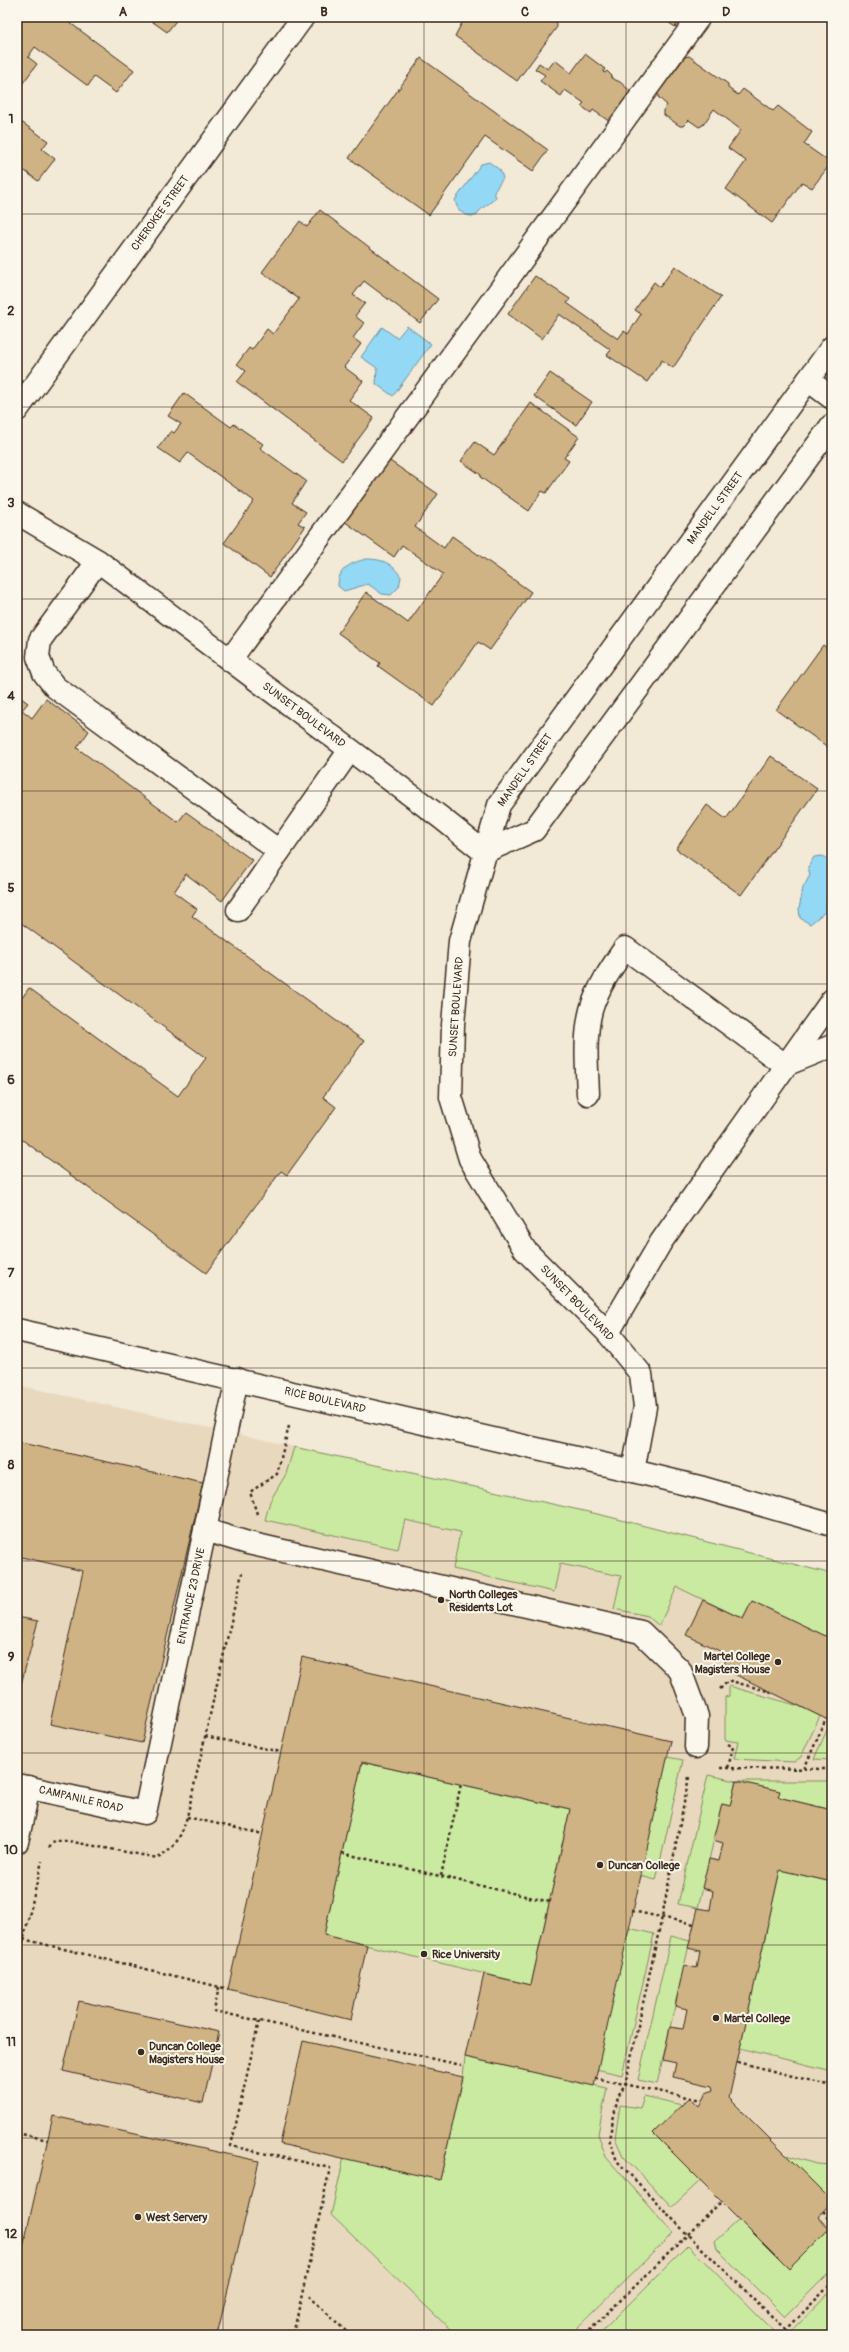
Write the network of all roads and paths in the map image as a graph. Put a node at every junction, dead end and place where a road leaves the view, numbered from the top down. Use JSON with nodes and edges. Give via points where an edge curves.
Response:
{"nodes":[{"id":1,"x":303,"y":17,"type":"edge"},
{"id":2,"x":700,"y":17,"type":"edge"},
{"id":3,"x":832,"y":347,"type":"edge"},
{"id":4,"x":808,"y":380,"type":"junction"},
{"id":5,"x":832,"y":398,"type":"edge"},
{"id":6,"x":17,"y":410,"type":"edge"},
{"id":7,"x":832,"y":425,"type":"edge"},
{"id":8,"x":17,"y":513,"type":"edge"},
{"id":9,"x":98,"y":561,"type":"junction"},
{"id":10,"x":230,"y":660,"type":"junction"},
{"id":11,"x":350,"y":750,"type":"junction"},
{"id":12,"x":279,"y":851,"type":"junction"},
{"id":13,"x":484,"y":852,"type":"junction"},
{"id":14,"x":238,"y":910,"type":"dead end"},
{"id":15,"x":832,"y":1000,"type":"edge"},
{"id":16,"x":832,"y":1046,"type":"edge"},
{"id":17,"x":785,"y":1065,"type":"junction"},
{"id":18,"x":588,"y":1094,"type":"dead end"},
{"id":19,"x":17,"y":1330,"type":"edge"},
{"id":20,"x":608,"y":1333,"type":"junction"},
{"id":21,"x":236,"y":1379,"type":"junction"},
{"id":22,"x":633,"y":1472,"type":"junction"},
{"id":23,"x":832,"y":1525,"type":"edge"},
{"id":24,"x":205,"y":1530,"type":"junction"},
{"id":25,"x":771,"y":1692,"type":"dead end"},
{"id":26,"x":717,"y":1694,"type":"dead end"},
{"id":27,"x":826,"y":1719,"type":"dead end"},
{"id":28,"x":205,"y":1736,"type":"dead end"},
{"id":29,"x":725,"y":1743,"type":"dead end"},
{"id":30,"x":696,"y":1746,"type":"joint"},
{"id":31,"x":281,"y":1752,"type":"dead end"},
{"id":32,"x":691,"y":1768,"type":"junction"},
{"id":33,"x":728,"y":1768,"type":"junction"},
{"id":34,"x":804,"y":1769,"type":"junction"},
{"id":35,"x":832,"y":1769,"type":"edge"},
{"id":36,"x":461,"y":1784,"type":"dead end"},
{"id":37,"x":23,"y":1786,"type":"edge"},
{"id":38,"x":145,"y":1813,"type":"joint"},
{"id":39,"x":187,"y":1817,"type":"dead end"},
{"id":40,"x":263,"y":1834,"type":"dead end"},
{"id":41,"x":17,"y":1842,"type":"edge"},
{"id":42,"x":342,"y":1853,"type":"dead end"},
{"id":43,"x":441,"y":1876,"type":"junction"},
{"id":44,"x":550,"y":1902,"type":"dead end"},
{"id":45,"x":632,"y":1911,"type":"dead end"},
{"id":46,"x":662,"y":1917,"type":"junction"},
{"id":47,"x":694,"y":1924,"type":"dead end"},
{"id":48,"x":24,"y":1939,"type":"dead end"},
{"id":49,"x":220,"y":1987,"type":"junction"},
{"id":50,"x":228,"y":1989,"type":"dead end"},
{"id":51,"x":259,"y":2021,"type":"junction"},
{"id":52,"x":737,"y":2062,"type":"dead end"},
{"id":53,"x":461,"y":2065,"type":"dead end"},
{"id":54,"x":595,"y":2078,"type":"dead end"},
{"id":55,"x":625,"y":2085,"type":"junction"},
{"id":56,"x":832,"y":2086,"type":"edge"},
{"id":57,"x":701,"y":2100,"type":"dead end"},
{"id":58,"x":17,"y":2133,"type":"edge"},
{"id":59,"x":48,"y":2140,"type":"dead end"},
{"id":60,"x":722,"y":2201,"type":"dead end"},
{"id":61,"x":822,"y":2212,"type":"dead end"},
{"id":62,"x":832,"y":2222,"type":"edge"},
{"id":63,"x":687,"y":2234,"type":"junction"},
{"id":64,"x":832,"y":2283,"type":"edge"},
{"id":65,"x":309,"y":2296,"type":"dead end"},
{"id":66,"x":786,"y":2330,"type":"junction"},
{"id":67,"x":293,"y":2335,"type":"edge"},
{"id":68,"x":350,"y":2335,"type":"edge"},
{"id":69,"x":585,"y":2335,"type":"edge"},
{"id":70,"x":781,"y":2335,"type":"edge"}],
"edges":[{"from":1,"to":6,"type":"street","name":"CHEROKEE STREET"},
{"from":2,"to":10,"type":"street"},
{"from":3,"to":4,"type":"street","name":"MANDELL STREET"},
{"from":4,"to":5,"type":"street"},
{"from":4,"to":13,"type":"street","name":"MANDELL STREET","via":[[499,804]]},
{"from":7,"to":13,"type":"street","via":[[534,830]]},
{"from":8,"to":9,"type":"street","name":"SUNSET BOULEVARD"},
{"from":9,"to":10,"type":"street","name":"SUNSET BOULEVARD"},
{"from":9,"to":12,"type":"street","via":[[40,640],[38,657],[44,673],[55,687]]},
{"from":10,"to":11,"type":"street","name":"SUNSET BOULEVARD"},
{"from":11,"to":12,"type":"street"},
{"from":11,"to":13,"type":"street","name":"SUNSET BOULEVARD"},
{"from":12,"to":14,"type":"street"},
{"from":13,"to":20,"type":"street","name":"SUNSET BOULEVARD","via":[[460,941],[453,1025],[452,1098],[470,1159],[525,1250]]},
{"from":15,"to":17,"type":"street"},
{"from":16,"to":17,"type":"street"},
{"from":17,"to":18,"type":"street","via":[[625,948],[602,983],[591,1011],[586,1052]]},
{"from":17,"to":20,"type":"street","via":[[661,1242]]},
{"from":19,"to":21,"type":"street","name":"RICE BOULEVARD"},
{"from":20,"to":22,"type":"street","name":"SUNSET BOULEVARD","via":[[640,1374],[644,1407]]},
{"from":21,"to":22,"type":"street","name":"RICE BOULEVARD"},
{"from":21,"to":24,"type":"street","name":"ENTRANCE 23 DRIVE"},
{"from":22,"to":23,"type":"street","via":[[703,1488]]},
{"from":24,"to":30,"type":"street","via":[[248,1543],[641,1632],[680,1670],[697,1716]]},
{"from":24,"to":38,"type":"street","name":"ENTRANCE 23 DRIVE"},
{"from":25,"to":26,"type":"path","via":[[731,1681],[723,1688],[717,1689]]},
{"from":27,"to":34,"type":"path"},
{"from":28,"to":31,"type":"path"},
{"from":29,"to":33,"type":"path","via":[[733,1747]]},
{"from":30,"to":32,"type":"path"},
{"from":32,"to":33,"type":"path"},
{"from":32,"to":46,"type":"path"},
{"from":33,"to":34,"type":"path"},
{"from":34,"to":35,"type":"path"},
{"from":36,"to":43,"type":"path"},
{"from":37,"to":38,"type":"street","name":"CAMPANILE ROAD"},
{"from":37,"to":41,"type":"street"},
{"from":39,"to":40,"type":"path"},
{"from":42,"to":43,"type":"path"},
{"from":43,"to":44,"type":"path"},
{"from":45,"to":46,"type":"path"},
{"from":46,"to":47,"type":"path"},
{"from":46,"to":55,"type":"path"},
{"from":48,"to":49,"type":"path"},
{"from":49,"to":50,"type":"path"},
{"from":49,"to":51,"type":"path","via":[[214,2011]]},
{"from":51,"to":53,"type":"path"},
{"from":51,"to":67,"type":"path","via":[[231,2146],[330,2168]]},
{"from":52,"to":56,"type":"path"},
{"from":54,"to":55,"type":"path"},
{"from":55,"to":57,"type":"path"},
{"from":55,"to":63,"type":"path","via":[[618,2097],[609,2139],[611,2150],[617,2161]]},
{"from":58,"to":59,"type":"path"},
{"from":60,"to":63,"type":"path"},
{"from":61,"to":62,"type":"path"},
{"from":63,"to":66,"type":"path"},
{"from":63,"to":69,"type":"path"},
{"from":64,"to":66,"type":"path"},
{"from":65,"to":68,"type":"path"},
{"from":66,"to":70,"type":"path"}]}
